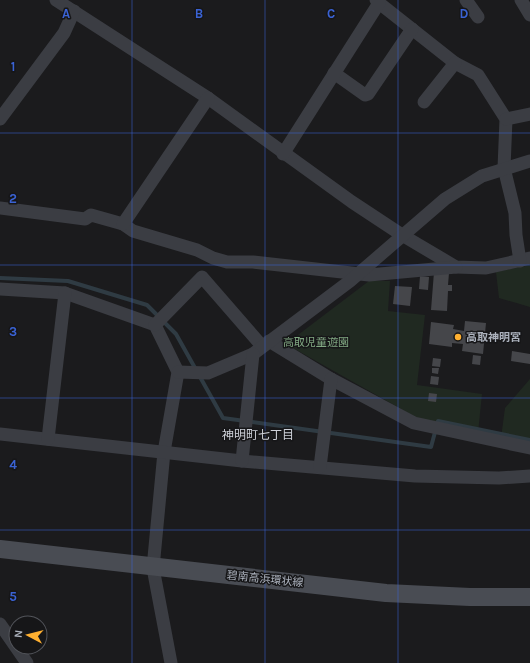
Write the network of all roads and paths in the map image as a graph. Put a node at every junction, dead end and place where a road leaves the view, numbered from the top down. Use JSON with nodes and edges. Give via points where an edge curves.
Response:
{"nodes":[{"id":1,"x":56,"y":0,"type":"edge"},
{"id":2,"x":466,"y":0,"type":"edge"},
{"id":3,"x":521,"y":0,"type":"edge"},
{"id":4,"x":378,"y":1,"type":"edge"},
{"id":5,"x":74,"y":11,"type":"junction"},
{"id":6,"x":530,"y":14,"type":"edge"},
{"id":7,"x":478,"y":17,"type":"dead end"},
{"id":8,"x":412,"y":29,"type":"junction"},
{"id":9,"x":455,"y":63,"type":"junction"},
{"id":10,"x":334,"y":74,"type":"junction"},
{"id":11,"x":208,"y":98,"type":"junction"},
{"id":12,"x":424,"y":102,"type":"dead end"},
{"id":13,"x":530,"y":114,"type":"edge"},
{"id":14,"x":0,"y":118,"type":"edge"},
{"id":15,"x":506,"y":119,"type":"junction"},
{"id":16,"x":283,"y":154,"type":"junction"},
{"id":17,"x":530,"y":161,"type":"edge"},
{"id":18,"x":504,"y":168,"type":"junction"},
{"id":19,"x":0,"y":208,"type":"edge"},
{"id":20,"x":123,"y":224,"type":"junction"},
{"id":21,"x":402,"y":235,"type":"junction"},
{"id":22,"x":525,"y":260,"type":"edge"},
{"id":23,"x":456,"y":267,"type":"junction"},
{"id":24,"x":357,"y":275,"type":"junction"},
{"id":25,"x":0,"y":289,"type":"edge"},
{"id":26,"x":65,"y":293,"type":"junction"},
{"id":27,"x":155,"y":325,"type":"junction"},
{"id":28,"x":261,"y":347,"type":"junction"},
{"id":29,"x":178,"y":372,"type":"junction"},
{"id":30,"x":331,"y":379,"type":"junction"},
{"id":31,"x":0,"y":434,"type":"edge"},
{"id":32,"x":48,"y":439,"type":"junction"},
{"id":33,"x":530,"y":448,"type":"edge"},
{"id":34,"x":164,"y":452,"type":"junction"},
{"id":35,"x":242,"y":461,"type":"junction"},
{"id":36,"x":320,"y":467,"type":"junction"},
{"id":37,"x":530,"y":476,"type":"edge"},
{"id":38,"x":0,"y":549,"type":"edge"},
{"id":39,"x":153,"y":568,"type":"junction"},
{"id":40,"x":530,"y":596,"type":"edge"},
{"id":41,"x":0,"y":624,"type":"edge"},
{"id":42,"x":27,"y":663,"type":"edge"},
{"id":43,"x":171,"y":663,"type":"edge"}],
"edges":[{"from":1,"to":5,"type":"street"},
{"from":2,"to":7,"type":"street"},
{"from":3,"to":6,"type":"street"},
{"from":4,"to":8,"type":"street"},
{"from":4,"to":10,"type":"street"},
{"from":5,"to":11,"type":"street"},
{"from":5,"to":14,"type":"street","via":[[64,33]]},
{"from":8,"to":9,"type":"street"},
{"from":8,"to":10,"type":"street","via":[[368,94]]},
{"from":9,"to":12,"type":"street"},
{"from":9,"to":15,"type":"street","via":[[478,75]]},
{"from":10,"to":16,"type":"street"},
{"from":11,"to":16,"type":"street"},
{"from":11,"to":20,"type":"street"},
{"from":13,"to":15,"type":"street"},
{"from":15,"to":18,"type":"street"},
{"from":16,"to":21,"type":"street"},
{"from":17,"to":18,"type":"street"},
{"from":18,"to":21,"type":"street","via":[[482,176],[445,199]]},
{"from":18,"to":22,"type":"street","via":[[515,214],[516,235]]},
{"from":19,"to":20,"type":"street","via":[[85,219],[91,215]]},
{"from":20,"to":24,"type":"street","via":[[132,231],[197,250],[227,262],[253,262]]},
{"from":21,"to":23,"type":"street"},
{"from":21,"to":24,"type":"street"},
{"from":22,"to":23,"type":"street","via":[[486,268]]},
{"from":23,"to":24,"type":"street"},
{"from":24,"to":28,"type":"street"},
{"from":25,"to":26,"type":"street"},
{"from":26,"to":27,"type":"street"},
{"from":26,"to":32,"type":"street"},
{"from":27,"to":28,"type":"street","via":[[202,277]]},
{"from":27,"to":29,"type":"street"},
{"from":28,"to":29,"type":"street","via":[[208,373]]},
{"from":28,"to":30,"type":"street"},
{"from":28,"to":35,"type":"street"},
{"from":29,"to":34,"type":"street"},
{"from":30,"to":33,"type":"street","via":[[414,423]]},
{"from":30,"to":36,"type":"street"},
{"from":31,"to":32,"type":"street"},
{"from":32,"to":34,"type":"street"},
{"from":34,"to":35,"type":"street"},
{"from":34,"to":39,"type":"street"},
{"from":35,"to":36,"type":"street"},
{"from":36,"to":37,"type":"street","via":[[415,476]]},
{"from":38,"to":39,"type":"main road","name":"碧南高浜環状線"},
{"from":39,"to":40,"type":"main road","name":"碧南高浜環状線","via":[[386,592],[470,597]]},
{"from":39,"to":43,"type":"street"},
{"from":41,"to":42,"type":"street"}]}
